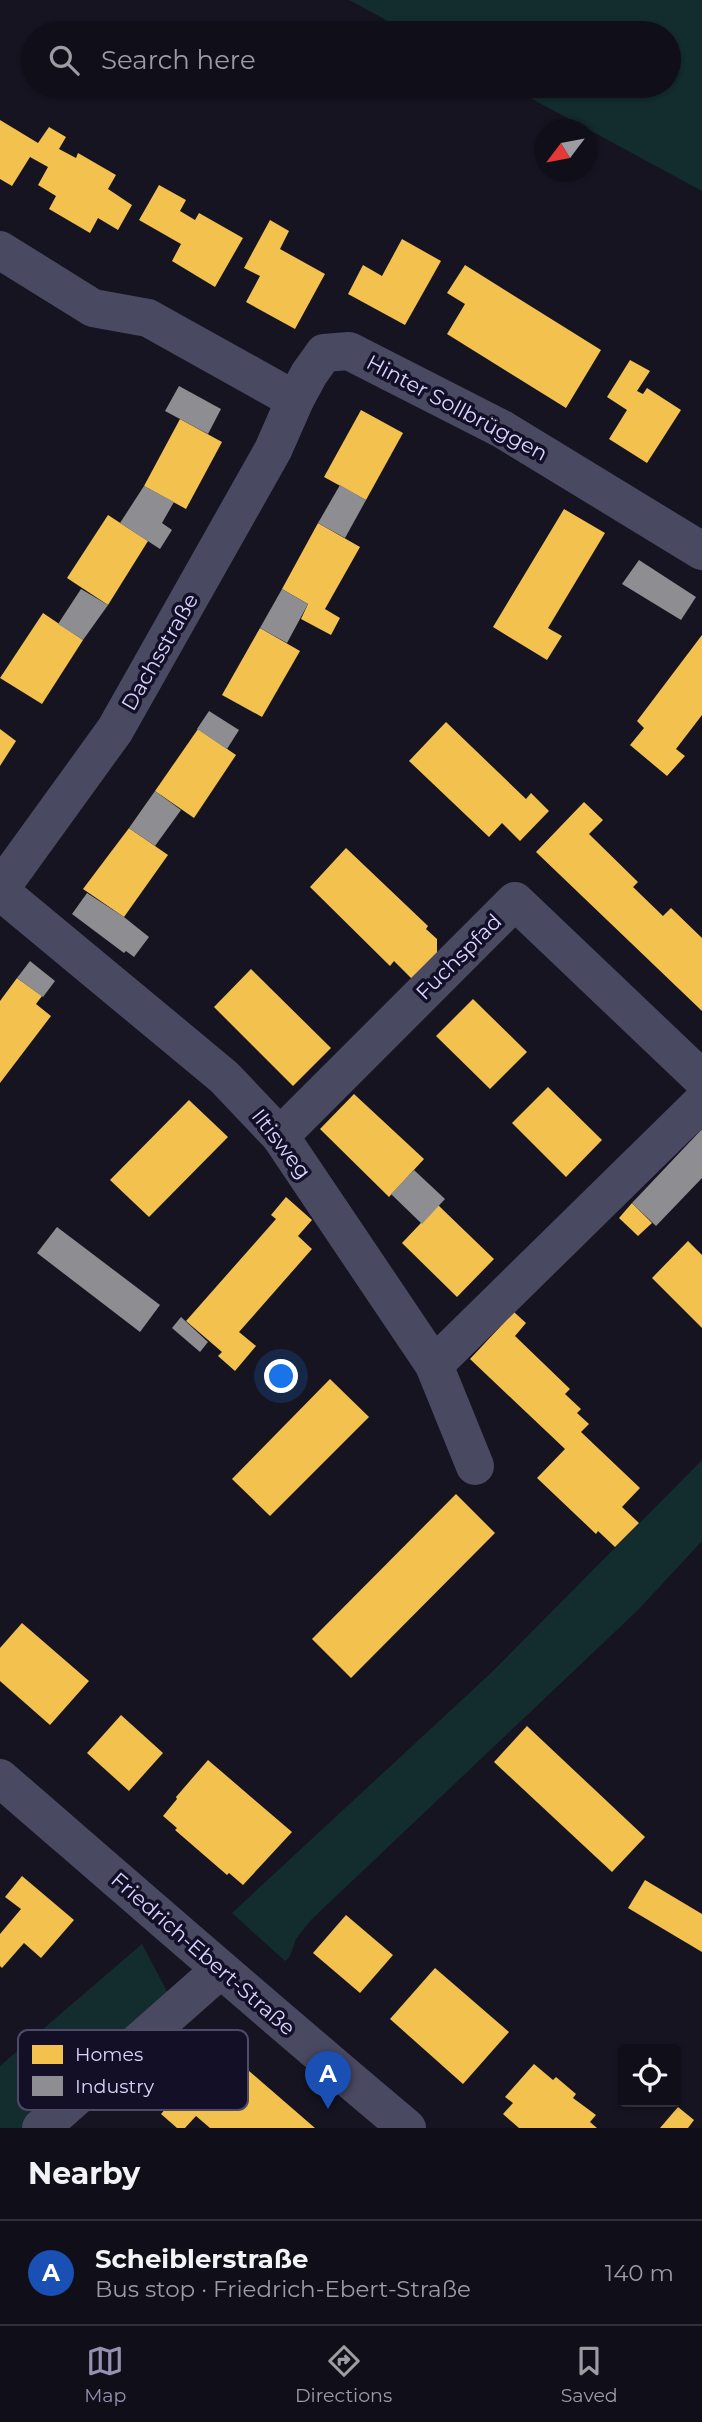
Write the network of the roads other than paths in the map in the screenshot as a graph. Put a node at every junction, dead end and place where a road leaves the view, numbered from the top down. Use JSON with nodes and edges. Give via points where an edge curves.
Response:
{"nodes":[{"id":1,"x":0,"y":250,"type":"edge"},
{"id":2,"x":295,"y":400,"type":"junction"},
{"id":3,"x":702,"y":551,"type":"edge"},
{"id":4,"x":0,"y":890,"type":"edge"},
{"id":5,"x":702,"y":1079,"type":"edge"},
{"id":6,"x":702,"y":1102,"type":"edge"},
{"id":7,"x":280,"y":1136,"type":"junction"},
{"id":8,"x":434,"y":1365,"type":"junction"},
{"id":9,"x":475,"y":1466,"type":"dead end"},
{"id":10,"x":0,"y":1778,"type":"edge"},
{"id":11,"x":220,"y":1970,"type":"junction"},
{"id":12,"x":152,"y":2030,"type":"edge"},
{"id":13,"x":61,"y":2110,"type":"edge"},
{"id":14,"x":41,"y":2128,"type":"edge"},
{"id":15,"x":407,"y":2128,"type":"edge"}],
"edges":[{"from":1,"to":2,"type":"street","via":[[93,308],[148,318]]},
{"from":2,"to":3,"type":"street","name":"Hinter Sollbrüggen","via":[[324,353],[349,351],[502,429]]},
{"from":2,"to":4,"type":"street","name":"Dachsstraße","via":[[273,450],[115,730]]},
{"from":4,"to":7,"type":"street","name":"Iltisweg","via":[[224,1077]]},
{"from":5,"to":7,"type":"street","name":"Fuchspfad","via":[[515,901]]},
{"from":6,"to":8,"type":"street"},
{"from":7,"to":8,"type":"street","name":"Iltisweg"},
{"from":8,"to":9,"type":"street","name":"Iltisweg"},
{"from":10,"to":11,"type":"street","name":"Friedrich-Ebert-Straße"},
{"from":11,"to":12,"type":"street"},
{"from":11,"to":15,"type":"street","name":"Friedrich-Ebert-Straße"},
{"from":13,"to":14,"type":"street"}]}
